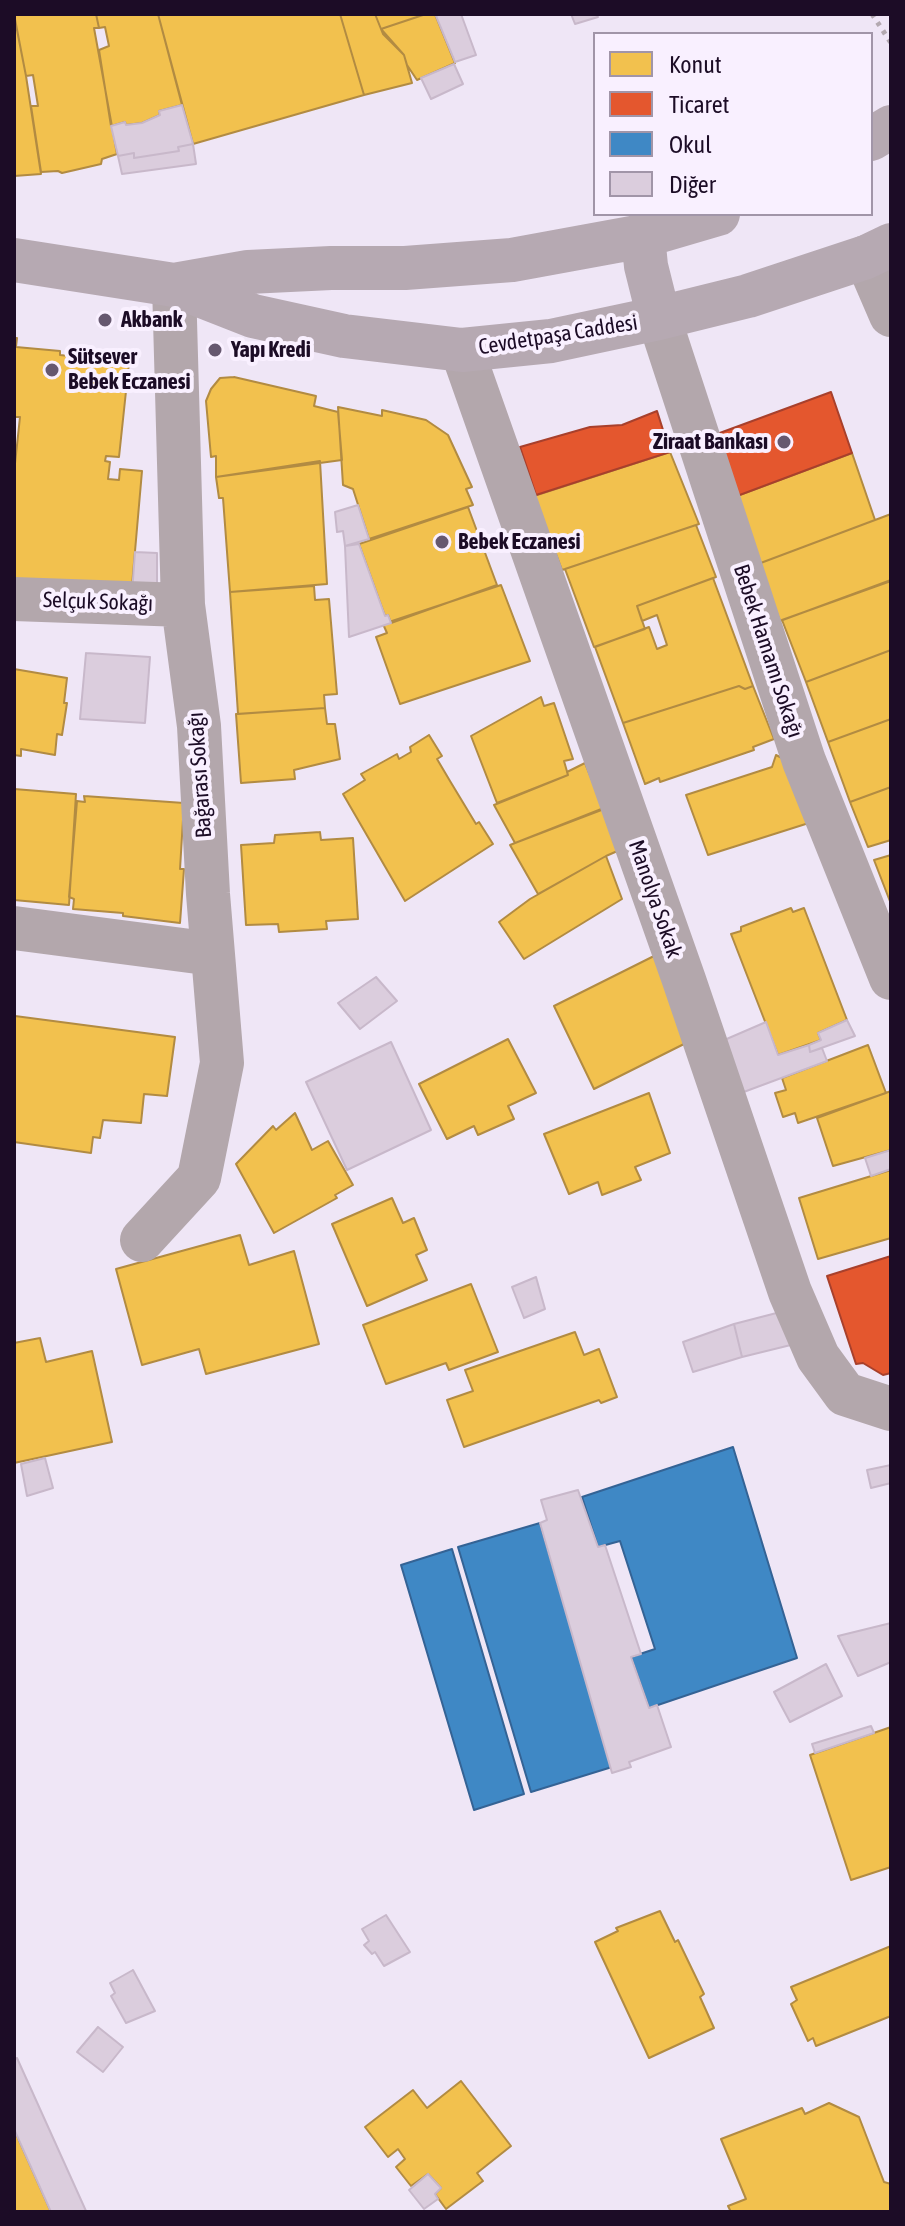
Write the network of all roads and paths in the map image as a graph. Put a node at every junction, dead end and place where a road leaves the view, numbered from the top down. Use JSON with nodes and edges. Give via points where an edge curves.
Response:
{"nodes":[{"id":1,"x":872,"y":14,"type":"edge"},
{"id":2,"x":891,"y":43,"type":"edge"},
{"id":3,"x":891,"y":127,"type":"edge"},
{"id":4,"x":873,"y":138,"type":"edge"},
{"id":5,"x":711,"y":216,"type":"edge"},
{"id":6,"x":870,"y":216,"type":"edge"},
{"id":7,"x":643,"y":236,"type":"junction"},
{"id":8,"x":883,"y":244,"type":"edge"},
{"id":9,"x":14,"y":260,"type":"edge"},
{"id":10,"x":174,"y":285,"type":"junction"},
{"id":11,"x":891,"y":315,"type":"edge"},
{"id":12,"x":659,"y":318,"type":"junction"},
{"id":13,"x":462,"y":350,"type":"junction"},
{"id":14,"x":14,"y":599,"type":"edge"},
{"id":15,"x":183,"y":605,"type":"junction"},
{"id":16,"x":14,"y":928,"type":"edge"},
{"id":17,"x":213,"y":954,"type":"junction"},
{"id":18,"x":891,"y":978,"type":"edge"},
{"id":19,"x":142,"y":1240,"type":"dead end"},
{"id":20,"x":891,"y":1409,"type":"edge"}],
"edges":[{"from":1,"to":2,"type":"path"},
{"from":3,"to":4,"type":"main road"},
{"from":5,"to":7,"type":"main road","name":"Cevdetpaşa Caddesi"},
{"from":6,"to":8,"type":"main road"},
{"from":7,"to":10,"type":"main road","name":"Cevdetpaşa Caddesi","via":[[512,260],[248,272]]},
{"from":7,"to":12,"type":"main road"},
{"from":8,"to":11,"type":"street"},
{"from":8,"to":12,"type":"main road","name":"Cevdetpaşa Caddesi","via":[[748,296]]},
{"from":9,"to":10,"type":"main road","name":"Cevdetpaşa Caddesi"},
{"from":10,"to":13,"type":"main road","name":"Cevdetpaşa Caddesi","via":[[253,316],[344,336]]},
{"from":10,"to":15,"type":"street","name":"Bağarası Sokağı"},
{"from":12,"to":13,"type":"main road","name":"Cevdetpaşa Caddesi","via":[[551,341]]},
{"from":12,"to":18,"type":"street","name":"Bebek Hamamı Sokağı","via":[[804,761]]},
{"from":13,"to":20,"type":"street","name":"Manolya Sokak","via":[[790,1292],[818,1357],[845,1394]]},
{"from":14,"to":15,"type":"street","name":"Selçuk Sokağı"},
{"from":15,"to":17,"type":"street","name":"Bağarası Sokağı","via":[[199,726]]},
{"from":16,"to":17,"type":"street"},
{"from":17,"to":19,"type":"street","name":"Bağarası Sokağı","via":[[222,1063],[199,1178]]}]}
